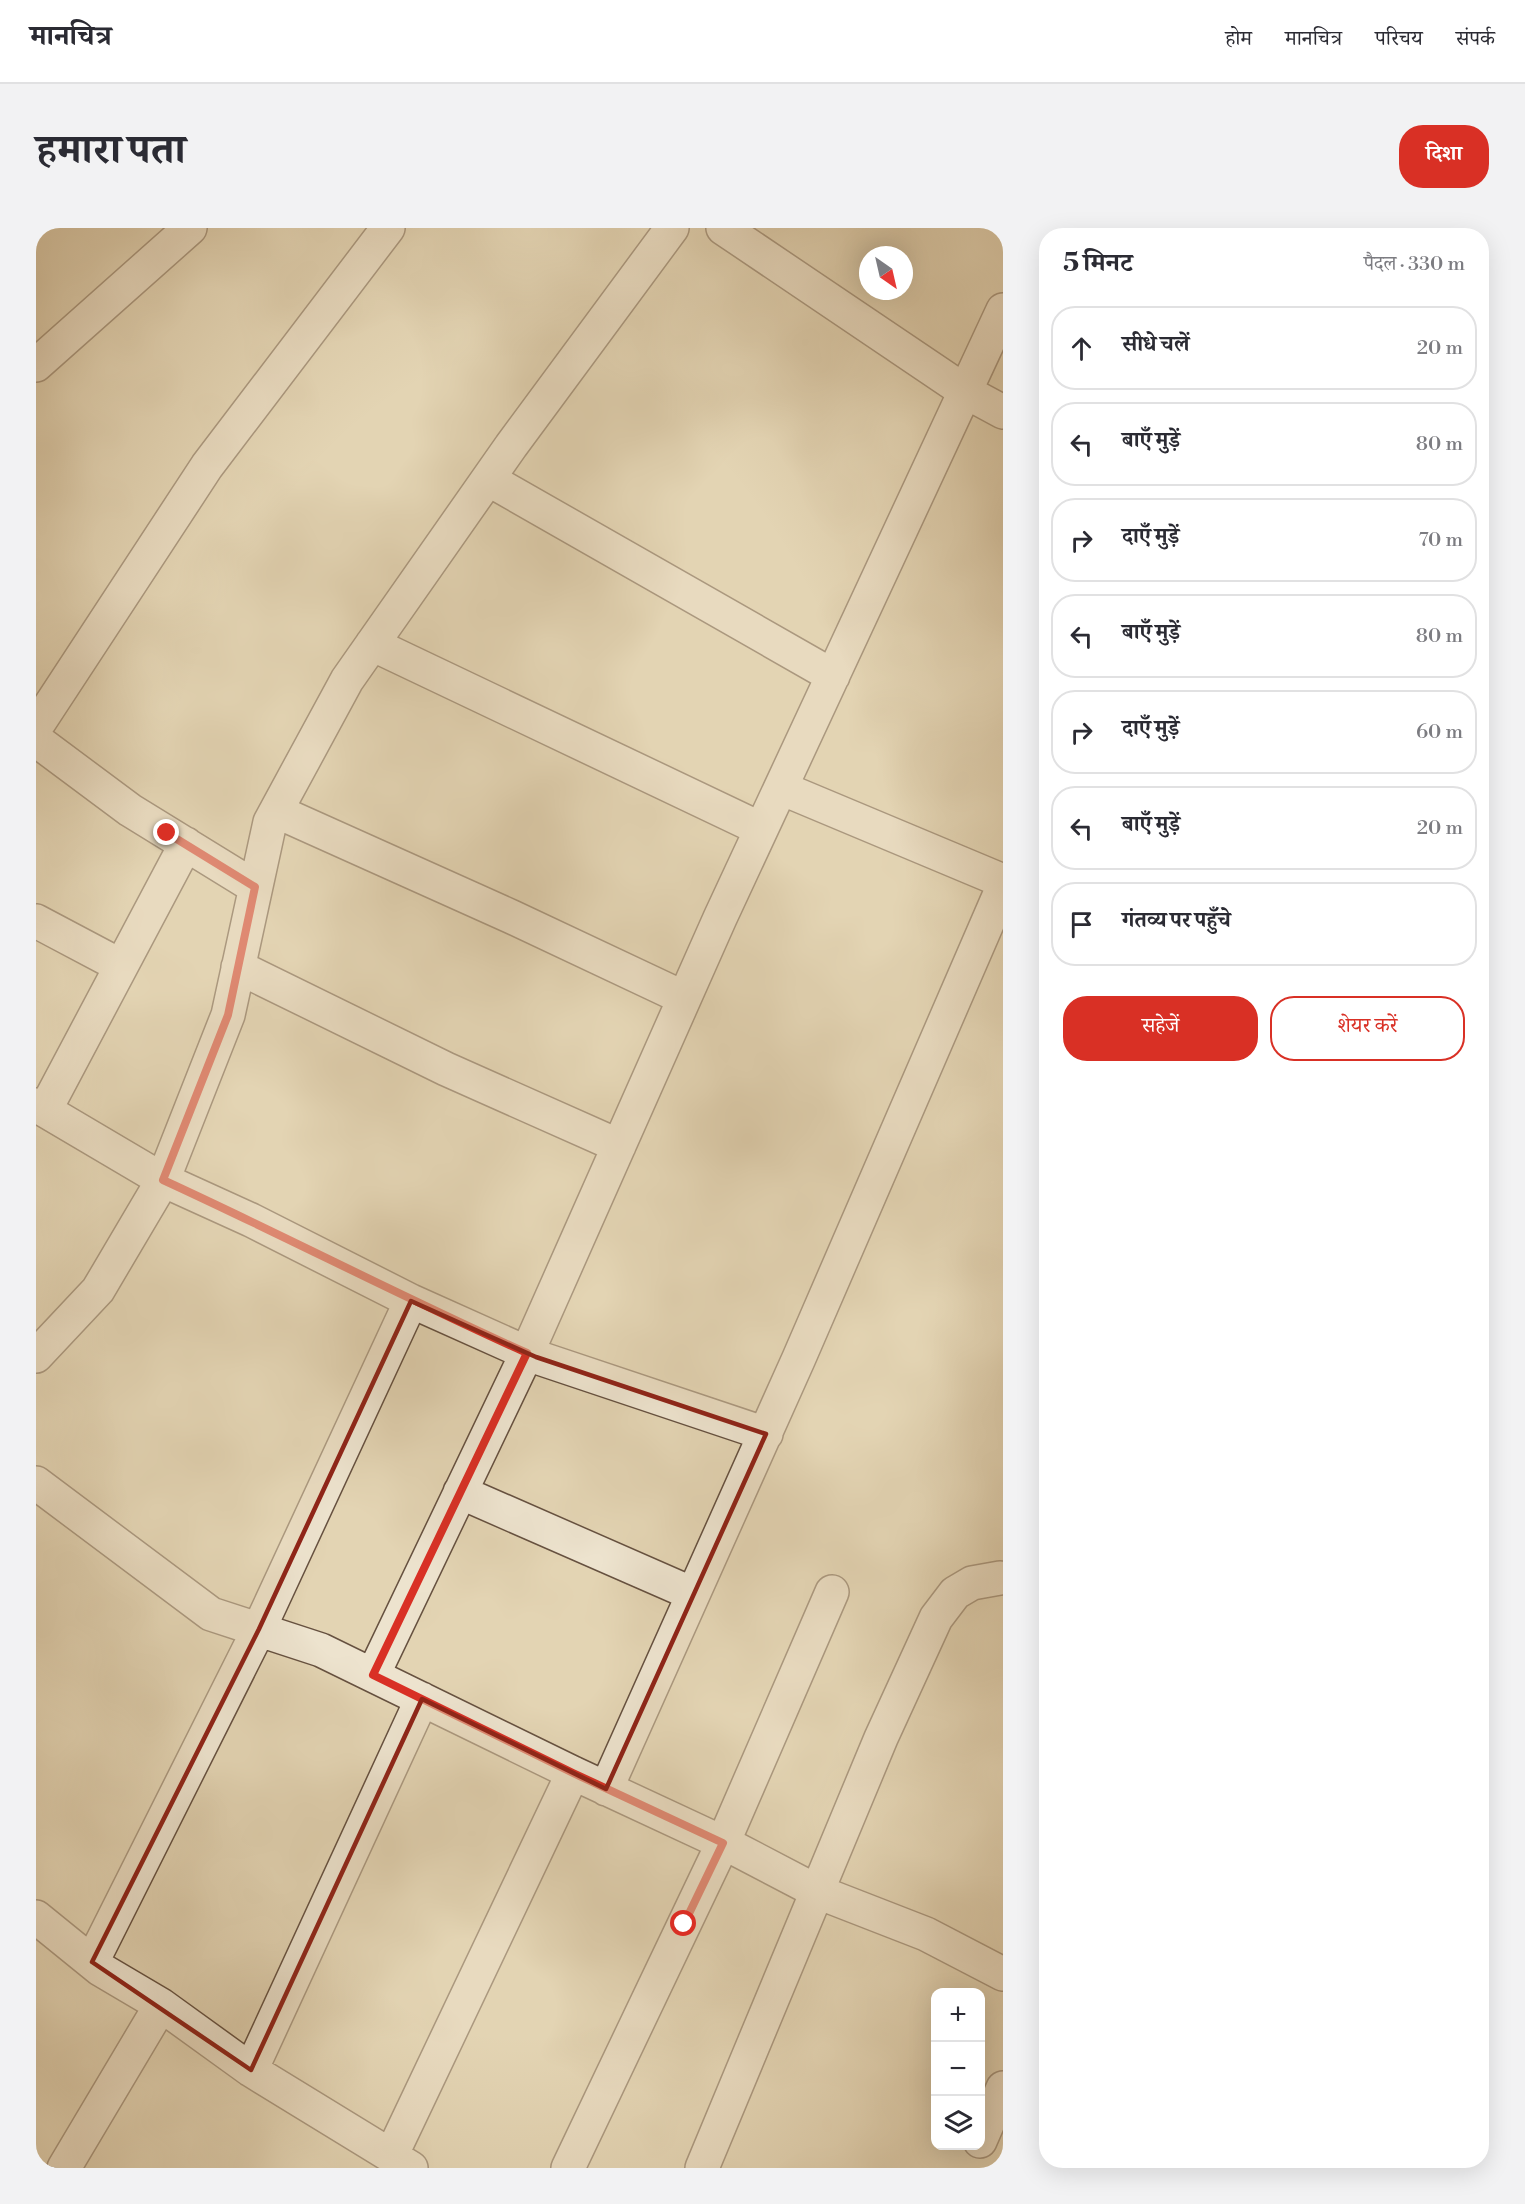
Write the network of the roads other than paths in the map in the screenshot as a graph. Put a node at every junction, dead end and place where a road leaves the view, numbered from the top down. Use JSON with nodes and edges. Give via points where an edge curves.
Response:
{"nodes":[{"id":1,"x":190,"y":228,"type":"edge"},
{"id":2,"x":388,"y":228,"type":"edge"},
{"id":3,"x":672,"y":228,"type":"edge"},
{"id":4,"x":723,"y":228,"type":"edge"},
{"id":5,"x":1003,"y":310,"type":"edge"},
{"id":6,"x":36,"y":365,"type":"edge"},
{"id":7,"x":966,"y":392,"type":"junction"},
{"id":8,"x":1003,"y":412,"type":"edge"},
{"id":9,"x":488,"y":479,"type":"junction"},
{"id":10,"x":372,"y":644,"type":"junction"},
{"id":11,"x":833,"y":676,"type":"junction"},
{"id":12,"x":36,"y":727,"type":"edge"},
{"id":13,"x":36,"y":740,"type":"edge"},
{"id":14,"x":781,"y":788,"type":"junction"},
{"id":15,"x":276,"y":811,"type":"junction"},
{"id":16,"x":761,"y":829,"type":"junction"},
{"id":17,"x":186,"y":844,"type":"junction"},
{"id":18,"x":1003,"y":881,"type":"edge"},
{"id":19,"x":255,"y":887,"type":"junction"},
{"id":20,"x":1003,"y":887,"type":"edge"},
{"id":21,"x":36,"y":921,"type":"edge"},
{"id":22,"x":122,"y":966,"type":"junction"},
{"id":23,"x":238,"y":967,"type":"junction"},
{"id":24,"x":684,"y":998,"type":"junction"},
{"id":25,"x":40,"y":1108,"type":"edge"},
{"id":26,"x":619,"y":1146,"type":"junction"},
{"id":27,"x":163,"y":1180,"type":"junction"},
{"id":28,"x":411,"y":1301,"type":"junction"},
{"id":29,"x":527,"y":1353,"type":"junction"},
{"id":30,"x":36,"y":1356,"type":"edge"},
{"id":31,"x":765,"y":1434,"type":"junction"},
{"id":32,"x":36,"y":1483,"type":"edge"},
{"id":33,"x":460,"y":1492,"type":"junction"},
{"id":34,"x":1002,"y":1576,"type":"edge"},
{"id":35,"x":832,"y":1592,"type":"dead end"},
{"id":36,"x":693,"y":1594,"type":"junction"},
{"id":37,"x":259,"y":1629,"type":"junction"},
{"id":38,"x":373,"y":1675,"type":"junction"},
{"id":39,"x":422,"y":1699,"type":"junction"},
{"id":40,"x":573,"y":1773,"type":"junction"},
{"id":41,"x":606,"y":1789,"type":"junction"},
{"id":42,"x":723,"y":1843,"type":"junction"},
{"id":43,"x":818,"y":1892,"type":"junction"},
{"id":44,"x":36,"y":1917,"type":"edge"},
{"id":45,"x":92,"y":1962,"type":"junction"},
{"id":46,"x":1003,"y":1974,"type":"edge"},
{"id":47,"x":161,"y":2005,"type":"junction"},
{"id":48,"x":251,"y":2070,"type":"junction"},
{"id":49,"x":1003,"y":2088,"type":"edge"},
{"id":50,"x":985,"y":2131,"type":"edge"},
{"id":51,"x":977,"y":2150,"type":"edge"},
{"id":52,"x":401,"y":2162,"type":"edge"},
{"id":53,"x":64,"y":2168,"type":"edge"},
{"id":54,"x":568,"y":2168,"type":"edge"},
{"id":55,"x":702,"y":2168,"type":"edge"},
{"id":56,"x":969,"y":2168,"type":"edge"}],
"edges":[{"from":1,"to":6,"type":"street"},
{"from":2,"to":12,"type":"street","via":[[207,466]]},
{"from":3,"to":9,"type":"street"},
{"from":4,"to":7,"type":"street"},
{"from":5,"to":7,"type":"street"},
{"from":7,"to":8,"type":"street"},
{"from":7,"to":11,"type":"street"},
{"from":9,"to":10,"type":"street"},
{"from":9,"to":11,"type":"street"},
{"from":10,"to":15,"type":"street","via":[[347,680]]},
{"from":10,"to":16,"type":"street"},
{"from":11,"to":14,"type":"street"},
{"from":13,"to":17,"type":"street","via":[[130,810]]},
{"from":14,"to":16,"type":"street"},
{"from":14,"to":18,"type":"street"},
{"from":15,"to":19,"type":"street"},
{"from":15,"to":24,"type":"street"},
{"from":16,"to":24,"type":"street"},
{"from":17,"to":19,"type":"street"},
{"from":17,"to":22,"type":"street"},
{"from":19,"to":23,"type":"street"},
{"from":20,"to":31,"type":"street"},
{"from":21,"to":22,"type":"street"},
{"from":22,"to":25,"type":"street"},
{"from":23,"to":26,"type":"street","via":[[446,1069]]},
{"from":23,"to":27,"type":"street","via":[[228,1015]]},
{"from":24,"to":26,"type":"street"},
{"from":25,"to":27,"type":"street"},
{"from":26,"to":29,"type":"street"},
{"from":27,"to":28,"type":"street"},
{"from":27,"to":30,"type":"street","via":[[98,1290]]},
{"from":28,"to":29,"type":"street"},
{"from":28,"to":37,"type":"street"},
{"from":29,"to":31,"type":"street"},
{"from":29,"to":33,"type":"street"},
{"from":31,"to":36,"type":"street"},
{"from":32,"to":37,"type":"street","via":[[211,1614]]},
{"from":33,"to":36,"type":"street"},
{"from":33,"to":38,"type":"street"},
{"from":34,"to":43,"type":"street","via":[[972,1582],[955,1593],[936,1618],[881,1738]]},
{"from":35,"to":42,"type":"street"},
{"from":36,"to":41,"type":"street"},
{"from":37,"to":38,"type":"street","via":[[321,1650]]},
{"from":37,"to":45,"type":"street"},
{"from":38,"to":39,"type":"street"},
{"from":39,"to":40,"type":"street"},
{"from":39,"to":48,"type":"street"},
{"from":40,"to":41,"type":"street"},
{"from":40,"to":52,"type":"street"},
{"from":41,"to":42,"type":"street"},
{"from":42,"to":43,"type":"street"},
{"from":42,"to":54,"type":"street"},
{"from":43,"to":46,"type":"street","via":[[926,1934]]},
{"from":43,"to":55,"type":"street"},
{"from":44,"to":45,"type":"street"},
{"from":45,"to":47,"type":"street"},
{"from":47,"to":48,"type":"street"},
{"from":47,"to":53,"type":"street"},
{"from":48,"to":52,"type":"street"},
{"from":49,"to":50,"type":"street"},
{"from":51,"to":56,"type":"street"}]}
